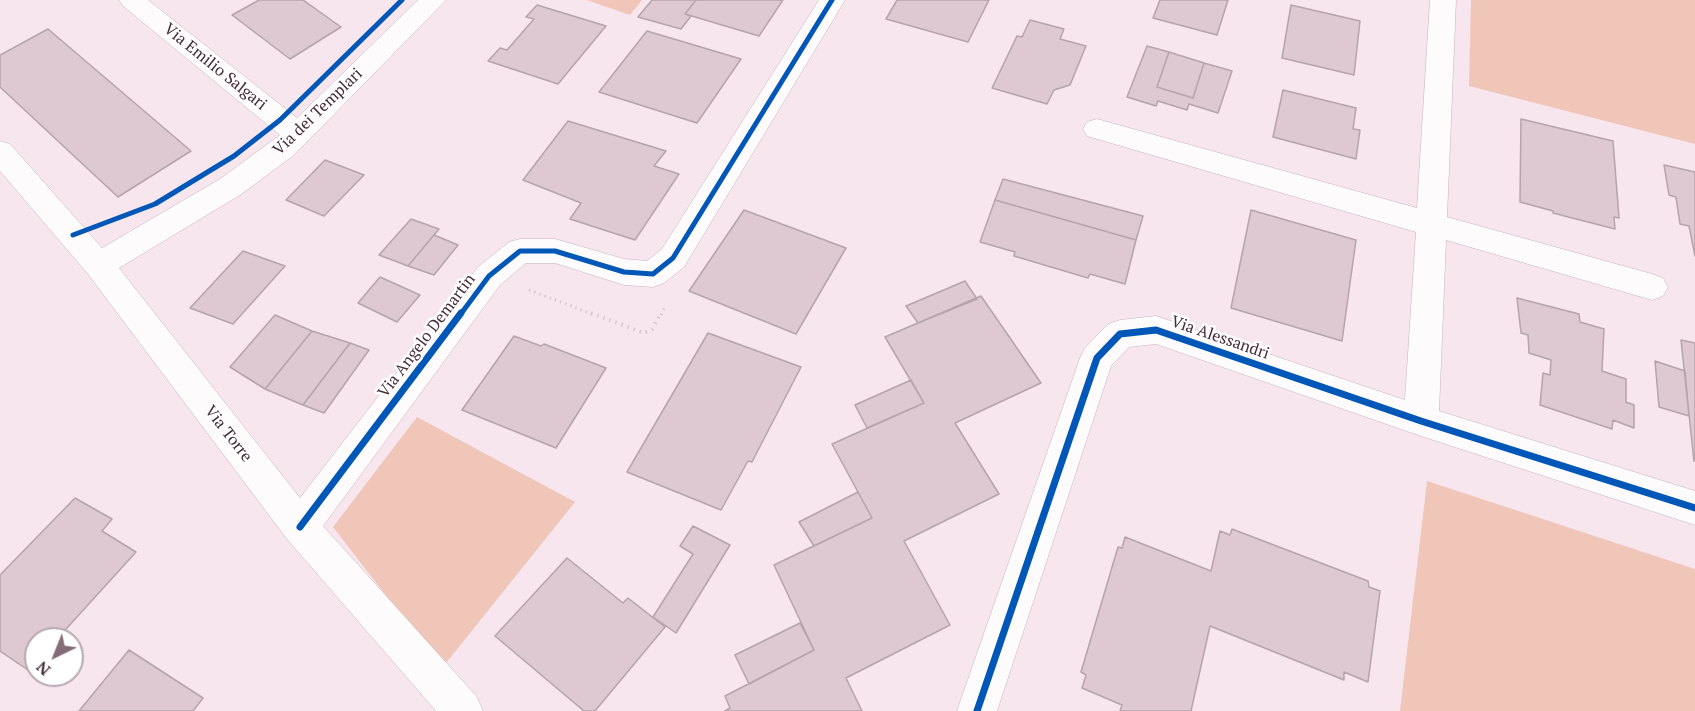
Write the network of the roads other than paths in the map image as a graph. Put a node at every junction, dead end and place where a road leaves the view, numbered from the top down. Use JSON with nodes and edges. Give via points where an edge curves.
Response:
{"nodes":[{"id":1,"x":132,"y":0,"type":"edge"},
{"id":2,"x":433,"y":0,"type":"edge"},
{"id":3,"x":832,"y":0,"type":"edge"},
{"id":4,"x":1443,"y":0,"type":"edge"},
{"id":5,"x":1097,"y":129,"type":"dead end"},
{"id":6,"x":298,"y":134,"type":"junction"},
{"id":7,"x":0,"y":152,"type":"edge"},
{"id":8,"x":1432,"y":224,"type":"junction"},
{"id":9,"x":99,"y":265,"type":"junction"},
{"id":10,"x":1652,"y":287,"type":"dead end"},
{"id":11,"x":1422,"y":421,"type":"junction"},
{"id":12,"x":1695,"y":508,"type":"edge"},
{"id":13,"x":300,"y":527,"type":"junction"},
{"id":14,"x":462,"y":711,"type":"edge"},
{"id":15,"x":977,"y":711,"type":"edge"}],
"edges":[{"from":1,"to":6,"type":"street","name":"Via Emilio Salgari"},
{"from":2,"to":6,"type":"street","name":"Via dei Templari"},
{"from":3,"to":13,"type":"street","name":"Via Angelo Demartin","via":[[673,258],[653,274],[624,273],[555,251],[520,251],[489,276]]},
{"from":4,"to":8,"type":"street"},
{"from":5,"to":8,"type":"street"},
{"from":6,"to":9,"type":"street","name":"Via dei Templari","via":[[230,187]]},
{"from":7,"to":9,"type":"street","name":"Via Torre"},
{"from":8,"to":10,"type":"street"},
{"from":8,"to":11,"type":"street"},
{"from":9,"to":13,"type":"street","name":"Via Torre"},
{"from":11,"to":12,"type":"street","name":"Via Alessandri"},
{"from":11,"to":15,"type":"street","name":"Via Alessandri","via":[[1156,330],[1120,334],[1097,358]]},
{"from":13,"to":14,"type":"street","name":"Via Torre"}]}
